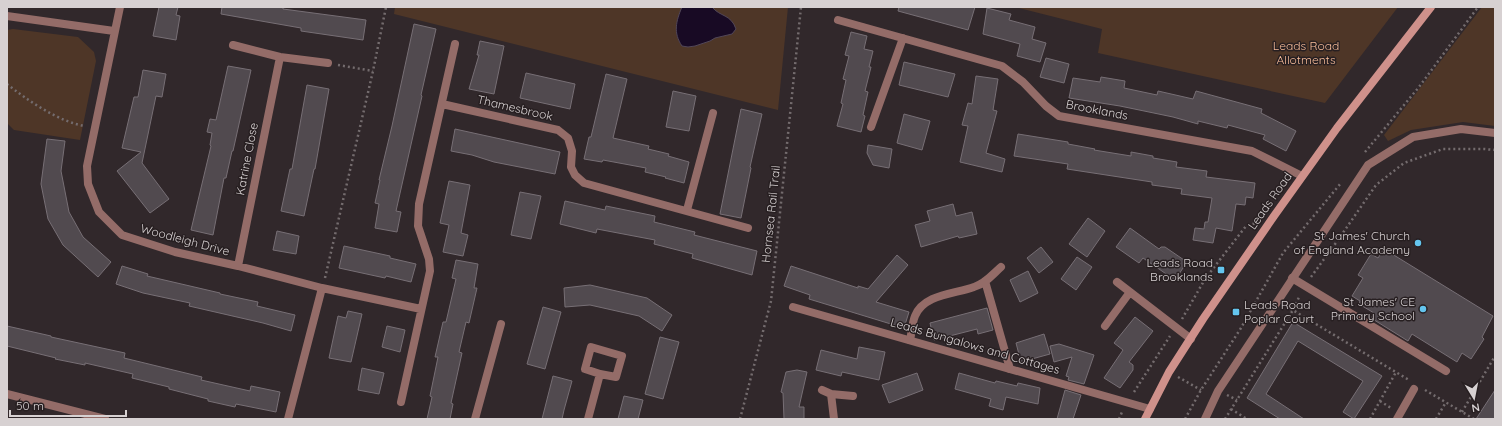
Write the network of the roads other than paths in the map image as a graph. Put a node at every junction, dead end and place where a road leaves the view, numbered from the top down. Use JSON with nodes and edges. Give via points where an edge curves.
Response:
{"nodes":[{"id":1,"x":120,"y":7,"type":"edge"},
{"id":2,"x":1431,"y":7,"type":"edge"},
{"id":3,"x":7,"y":16,"type":"edge"},
{"id":4,"x":838,"y":20,"type":"dead end"},
{"id":5,"x":114,"y":31,"type":"junction"},
{"id":6,"x":902,"y":38,"type":"junction"},
{"id":7,"x":455,"y":44,"type":"dead end"},
{"id":8,"x":233,"y":45,"type":"dead end"},
{"id":9,"x":280,"y":57,"type":"junction"},
{"id":10,"x":328,"y":63,"type":"road end"},
{"id":11,"x":442,"y":104,"type":"junction"},
{"id":12,"x":713,"y":113,"type":"dead end"},
{"id":13,"x":871,"y":127,"type":"dead end"},
{"id":14,"x":1495,"y":133,"type":"edge"},
{"id":15,"x":1302,"y":176,"type":"junction"},
{"id":16,"x":687,"y":210,"type":"junction"},
{"id":17,"x":748,"y":228,"type":"dead end"},
{"id":18,"x":238,"y":266,"type":"junction"},
{"id":19,"x":1001,"y":266,"type":"dead end"},
{"id":20,"x":1292,"y":278,"type":"junction"},
{"id":21,"x":985,"y":281,"type":"junction"},
{"id":22,"x":1117,"y":282,"type":"dead end"},
{"id":23,"x":322,"y":288,"type":"junction"},
{"id":24,"x":1130,"y":292,"type":"junction"},
{"id":25,"x":793,"y":307,"type":"dead end"},
{"id":26,"x":421,"y":309,"type":"junction"},
{"id":27,"x":501,"y":324,"type":"dead end"},
{"id":28,"x":1105,"y":326,"type":"dead end"},
{"id":29,"x":1191,"y":339,"type":"junction"},
{"id":30,"x":910,"y":340,"type":"junction"},
{"id":31,"x":1010,"y":369,"type":"junction"},
{"id":32,"x":1446,"y":371,"type":"dead end"},
{"id":33,"x":600,"y":374,"type":"junction"},
{"id":34,"x":1417,"y":387,"type":"road end"},
{"id":35,"x":822,"y":390,"type":"dead end"},
{"id":36,"x":7,"y":394,"type":"edge"},
{"id":37,"x":831,"y":394,"type":"junction"},
{"id":38,"x":853,"y":396,"type":"dead end"},
{"id":39,"x":401,"y":402,"type":"dead end"},
{"id":40,"x":1150,"y":409,"type":"junction"},
{"id":41,"x":90,"y":417,"type":"edge"},
{"id":42,"x":1209,"y":418,"type":"edge"},
{"id":43,"x":105,"y":419,"type":"edge"},
{"id":44,"x":288,"y":419,"type":"edge"},
{"id":45,"x":475,"y":419,"type":"edge"},
{"id":46,"x":588,"y":419,"type":"edge"},
{"id":47,"x":834,"y":419,"type":"edge"},
{"id":48,"x":1145,"y":419,"type":"edge"},
{"id":49,"x":1397,"y":419,"type":"edge"}],
"edges":[{"from":1,"to":5,"type":"street","name":"Woodleigh Drive"},
{"from":2,"to":15,"type":"main road","name":"Leads Road"},
{"from":3,"to":5,"type":"street"},
{"from":4,"to":6,"type":"street","name":"Brooklands"},
{"from":5,"to":18,"type":"street","name":"Woodleigh Drive","via":[[87,166],[88,184],[99,212],[122,235],[175,252]]},
{"from":6,"to":13,"type":"street"},
{"from":6,"to":15,"type":"street","name":"Brooklands","via":[[1002,66],[1060,116],[1252,152]]},
{"from":7,"to":11,"type":"street"},
{"from":8,"to":9,"type":"street"},
{"from":9,"to":10,"type":"street"},
{"from":9,"to":18,"type":"street","name":"Katrine Close"},
{"from":11,"to":16,"type":"street","name":"Thamesbrook","via":[[558,130],[568,138],[572,151],[571,167],[584,183]]},
{"from":11,"to":26,"type":"street","via":[[419,204],[418,226],[430,271]]},
{"from":12,"to":16,"type":"street"},
{"from":14,"to":20,"type":"street","via":[[1461,129],[1413,137],[1368,164]]},
{"from":15,"to":29,"type":"main road","name":"Leads Road"},
{"from":16,"to":17,"type":"street","name":"Thamesbrook"},
{"from":18,"to":23,"type":"street","name":"Woodleigh Drive"},
{"from":19,"to":21,"type":"street"},
{"from":20,"to":32,"type":"street"},
{"from":20,"to":42,"type":"street","via":[[1218,391]]},
{"from":21,"to":30,"type":"street","via":[[976,287],[946,294],[924,303],[915,315]]},
{"from":21,"to":31,"type":"street"},
{"from":22,"to":24,"type":"street"},
{"from":23,"to":26,"type":"street"},
{"from":23,"to":44,"type":"street"},
{"from":24,"to":28,"type":"street"},
{"from":24,"to":29,"type":"street"},
{"from":25,"to":30,"type":"street","name":"Leads Bungalows and Cottages"},
{"from":26,"to":39,"type":"street"},
{"from":27,"to":45,"type":"street"},
{"from":29,"to":40,"type":"main road","name":"Leads Road","via":[[1169,372]]},
{"from":30,"to":31,"type":"street","name":"Leads Bungalows and Cottages"},
{"from":31,"to":40,"type":"street","name":"Leads Bungalows and Cottages"},
{"from":33,"to":33,"type":"street","via":[[585,369],[591,347],[622,356],[616,377]]},
{"from":33,"to":46,"type":"street"},
{"from":34,"to":49,"type":"street"},
{"from":35,"to":37,"type":"street"},
{"from":36,"to":41,"type":"street"},
{"from":37,"to":38,"type":"street"},
{"from":37,"to":47,"type":"street"},
{"from":40,"to":48,"type":"main road","name":"Leads Road"},
{"from":41,"to":43,"type":"street"}]}
